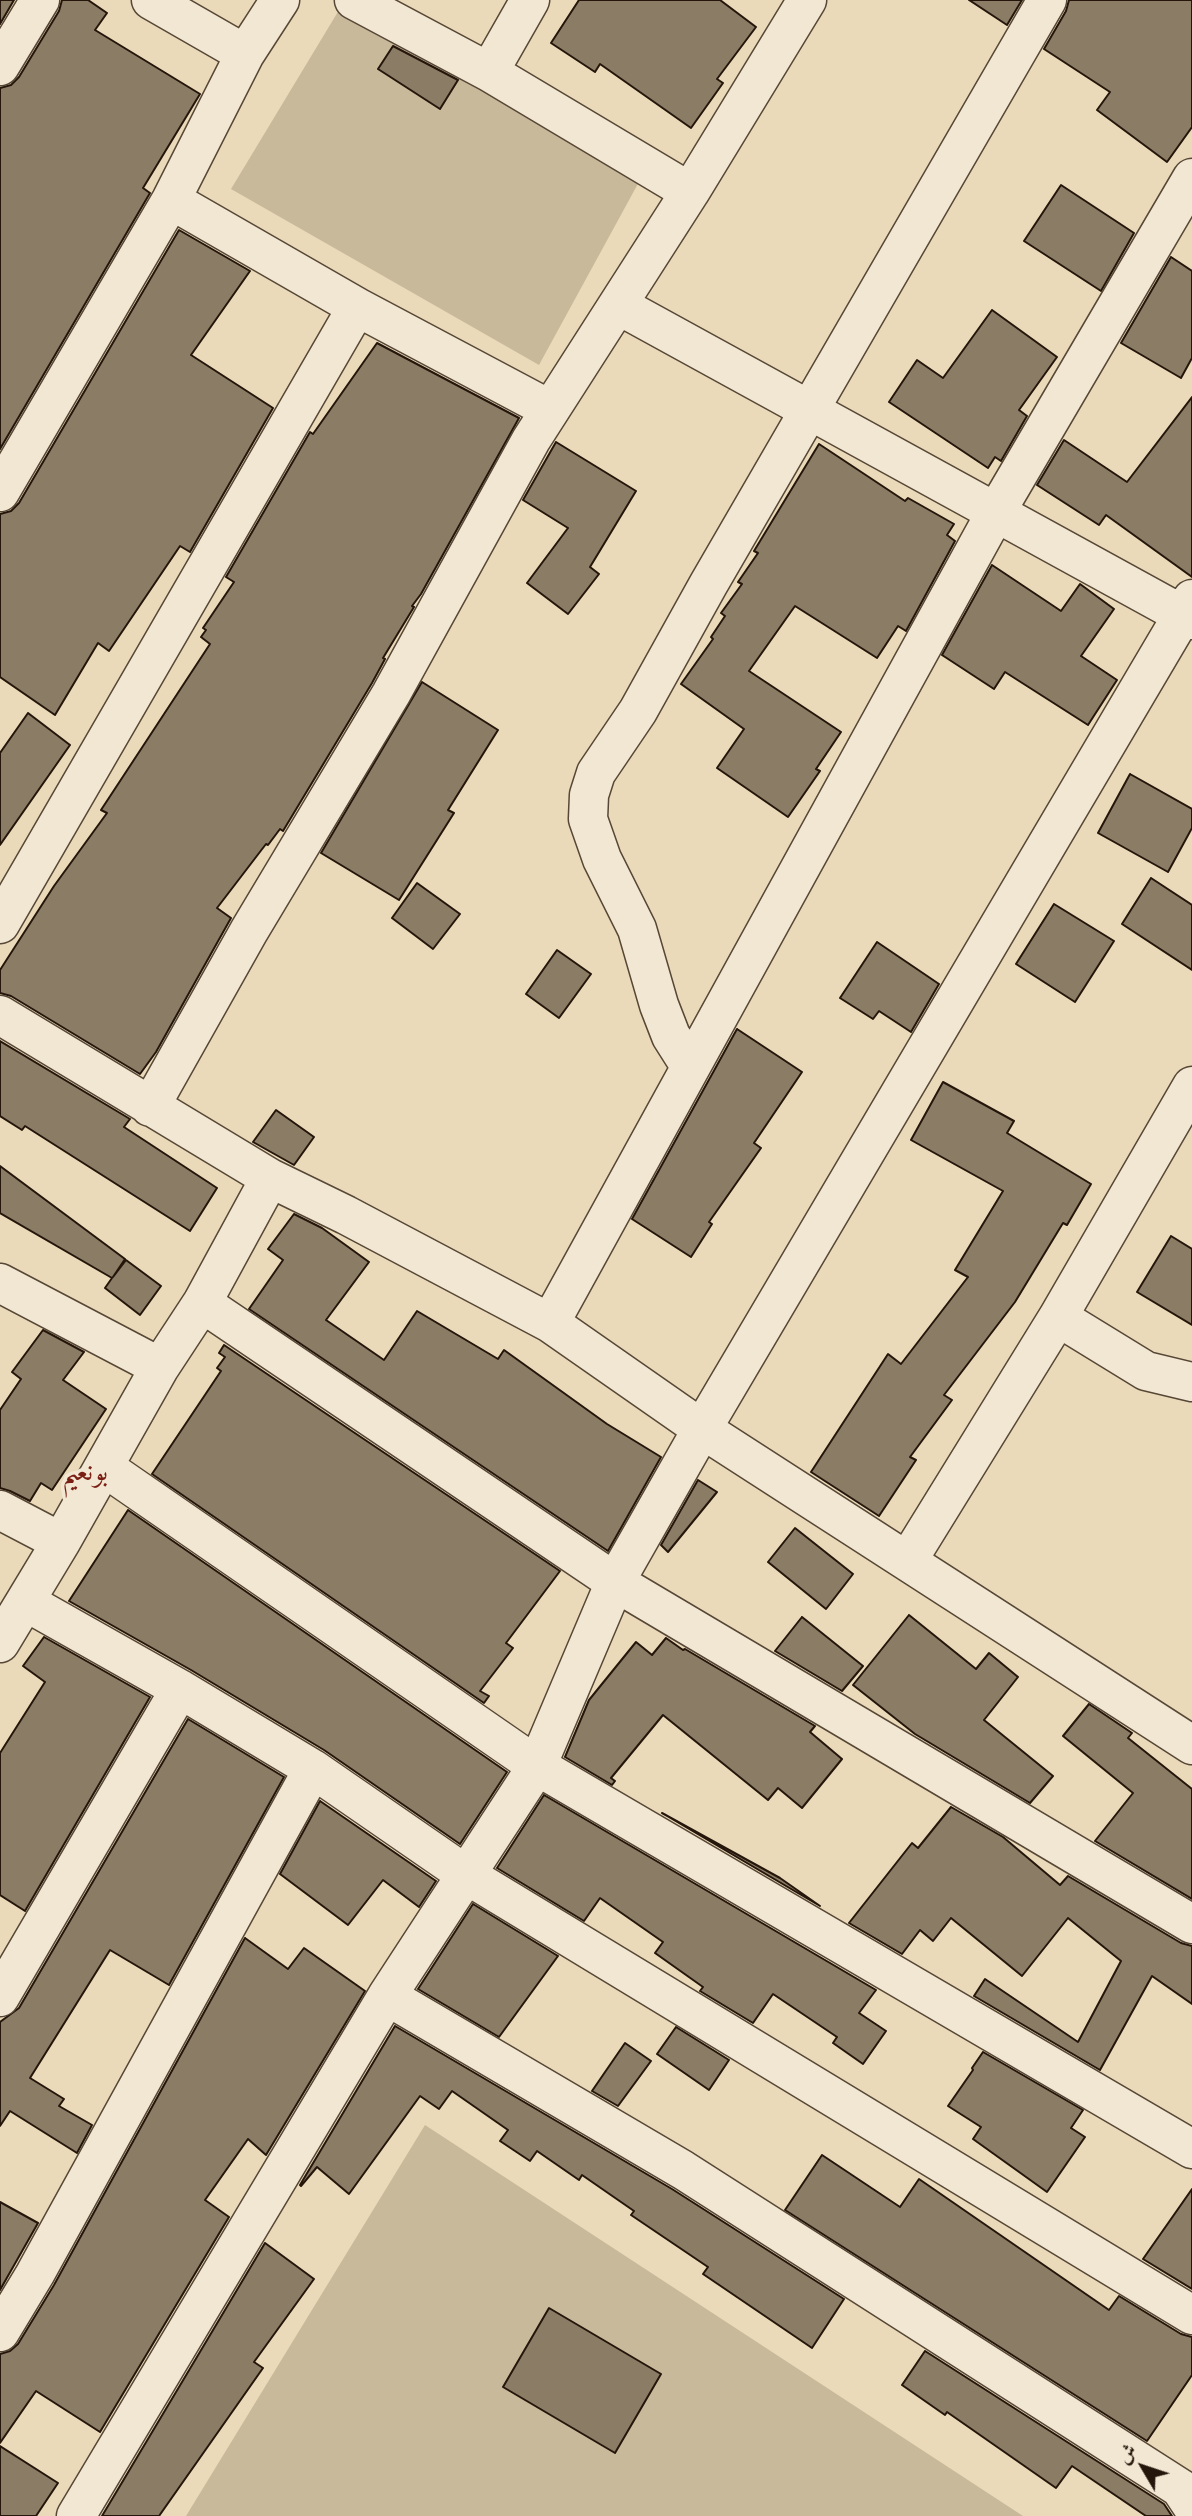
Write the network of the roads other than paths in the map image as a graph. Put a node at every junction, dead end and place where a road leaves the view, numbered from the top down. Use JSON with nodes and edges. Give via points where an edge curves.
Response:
{"nodes":[{"id":1,"x":40,"y":0,"type":"edge"},
{"id":2,"x":151,"y":0,"type":"edge"},
{"id":3,"x":280,"y":0,"type":"edge"},
{"id":4,"x":354,"y":0,"type":"edge"},
{"id":5,"x":530,"y":0,"type":"edge"},
{"id":6,"x":807,"y":0,"type":"edge"},
{"id":7,"x":1047,"y":0,"type":"edge"},
{"id":8,"x":245,"y":54,"type":"junction"},
{"id":9,"x":0,"y":66,"type":"edge"},
{"id":10,"x":489,"y":72,"type":"junction"},
{"id":11,"x":1192,"y":178,"type":"edge"},
{"id":12,"x":690,"y":192,"type":"junction"},
{"id":13,"x":172,"y":200,"type":"junction"},
{"id":14,"x":618,"y":305,"type":"junction"},
{"id":15,"x":356,"y":307,"type":"junction"},
{"id":16,"x":549,"y":409,"type":"junction"},
{"id":17,"x":811,"y":411,"type":"junction"},
{"id":18,"x":0,"y":492,"type":"edge"},
{"id":19,"x":996,"y":512,"type":"junction"},
{"id":20,"x":1189,"y":611,"type":"edge"},
{"id":21,"x":0,"y":924,"type":"edge"},
{"id":22,"x":0,"y":1016,"type":"edge"},
{"id":23,"x":690,"y":1066,"type":"junction"},
{"id":24,"x":1192,"y":1087,"type":"edge"},
{"id":25,"x":150,"y":1107,"type":"junction"},
{"id":26,"x":270,"y":1178,"type":"junction"},
{"id":27,"x":0,"y":1283,"type":"edge"},
{"id":28,"x":202,"y":1303,"type":"junction"},
{"id":29,"x":1058,"y":1317,"type":"junction"},
{"id":30,"x":550,"y":1323,"type":"junction"},
{"id":31,"x":160,"y":1367,"type":"junction"},
{"id":32,"x":1192,"y":1382,"type":"edge"},
{"id":33,"x":702,"y":1429,"type":"junction"},
{"id":34,"x":104,"y":1467,"type":"junction"},
{"id":35,"x":0,"y":1510,"type":"edge"},
{"id":36,"x":61,"y":1542,"type":"junction"},
{"id":37,"x":908,"y":1560,"type":"junction"},
{"id":38,"x":615,"y":1583,"type":"junction"},
{"id":39,"x":26,"y":1602,"type":"junction"},
{"id":40,"x":0,"y":1643,"type":"edge"},
{"id":41,"x":180,"y":1689,"type":"junction"},
{"id":42,"x":1192,"y":1745,"type":"edge"},
{"id":43,"x":537,"y":1766,"type":"junction"},
{"id":44,"x":313,"y":1769,"type":"junction"},
{"id":45,"x":465,"y":1874,"type":"junction"},
{"id":46,"x":1192,"y":1924,"type":"edge"},
{"id":47,"x":387,"y":1996,"type":"junction"},
{"id":48,"x":0,"y":1997,"type":"edge"},
{"id":49,"x":1192,"y":2149,"type":"edge"},
{"id":50,"x":1192,"y":2315,"type":"edge"},
{"id":51,"x":0,"y":2332,"type":"edge"},
{"id":52,"x":1192,"y":2506,"type":"edge"},
{"id":53,"x":76,"y":2516,"type":"edge"}],
"edges":[{"from":1,"to":9,"type":"street"},
{"from":2,"to":8,"type":"street"},
{"from":3,"to":8,"type":"street"},
{"from":4,"to":10,"type":"street"},
{"from":5,"to":10,"type":"street"},
{"from":6,"to":12,"type":"street"},
{"from":7,"to":17,"type":"street"},
{"from":8,"to":13,"type":"street"},
{"from":10,"to":12,"type":"street"},
{"from":11,"to":19,"type":"street"},
{"from":12,"to":14,"type":"street"},
{"from":13,"to":15,"type":"street"},
{"from":13,"to":18,"type":"street"},
{"from":14,"to":16,"type":"street"},
{"from":14,"to":17,"type":"street"},
{"from":15,"to":16,"type":"street"},
{"from":15,"to":21,"type":"street"},
{"from":16,"to":25,"type":"street","via":[[391,694]]},
{"from":17,"to":19,"type":"street"},
{"from":17,"to":23,"type":"street","via":[[638,711],[596,773],[589,795],[588,819],[602,859],[637,929],[671,1036]]},
{"from":19,"to":20,"type":"street"},
{"from":19,"to":23,"type":"street"},
{"from":20,"to":33,"type":"street"},
{"from":22,"to":25,"type":"street"},
{"from":23,"to":30,"type":"street"},
{"from":24,"to":29,"type":"street"},
{"from":25,"to":26,"type":"street"},
{"from":26,"to":28,"type":"street"},
{"from":26,"to":30,"type":"street"},
{"from":27,"to":31,"type":"street"},
{"from":28,"to":31,"type":"street"},
{"from":28,"to":38,"type":"street"},
{"from":29,"to":32,"type":"street","via":[[1146,1371]]},
{"from":29,"to":37,"type":"street"},
{"from":30,"to":33,"type":"street"},
{"from":31,"to":34,"type":"street"},
{"from":33,"to":37,"type":"street"},
{"from":33,"to":38,"type":"street"},
{"from":34,"to":36,"type":"street"},
{"from":34,"to":43,"type":"street"},
{"from":35,"to":36,"type":"street"},
{"from":36,"to":39,"type":"street"},
{"from":37,"to":42,"type":"street"},
{"from":38,"to":43,"type":"street"},
{"from":38,"to":46,"type":"street"},
{"from":39,"to":40,"type":"street"},
{"from":39,"to":41,"type":"street"},
{"from":41,"to":44,"type":"street"},
{"from":41,"to":48,"type":"street"},
{"from":43,"to":45,"type":"street"},
{"from":43,"to":49,"type":"street"},
{"from":44,"to":45,"type":"street"},
{"from":44,"to":51,"type":"street"},
{"from":45,"to":47,"type":"street"},
{"from":45,"to":50,"type":"street"},
{"from":47,"to":52,"type":"street","via":[[683,2170],[1181,2488]]},
{"from":47,"to":53,"type":"street"}]}
